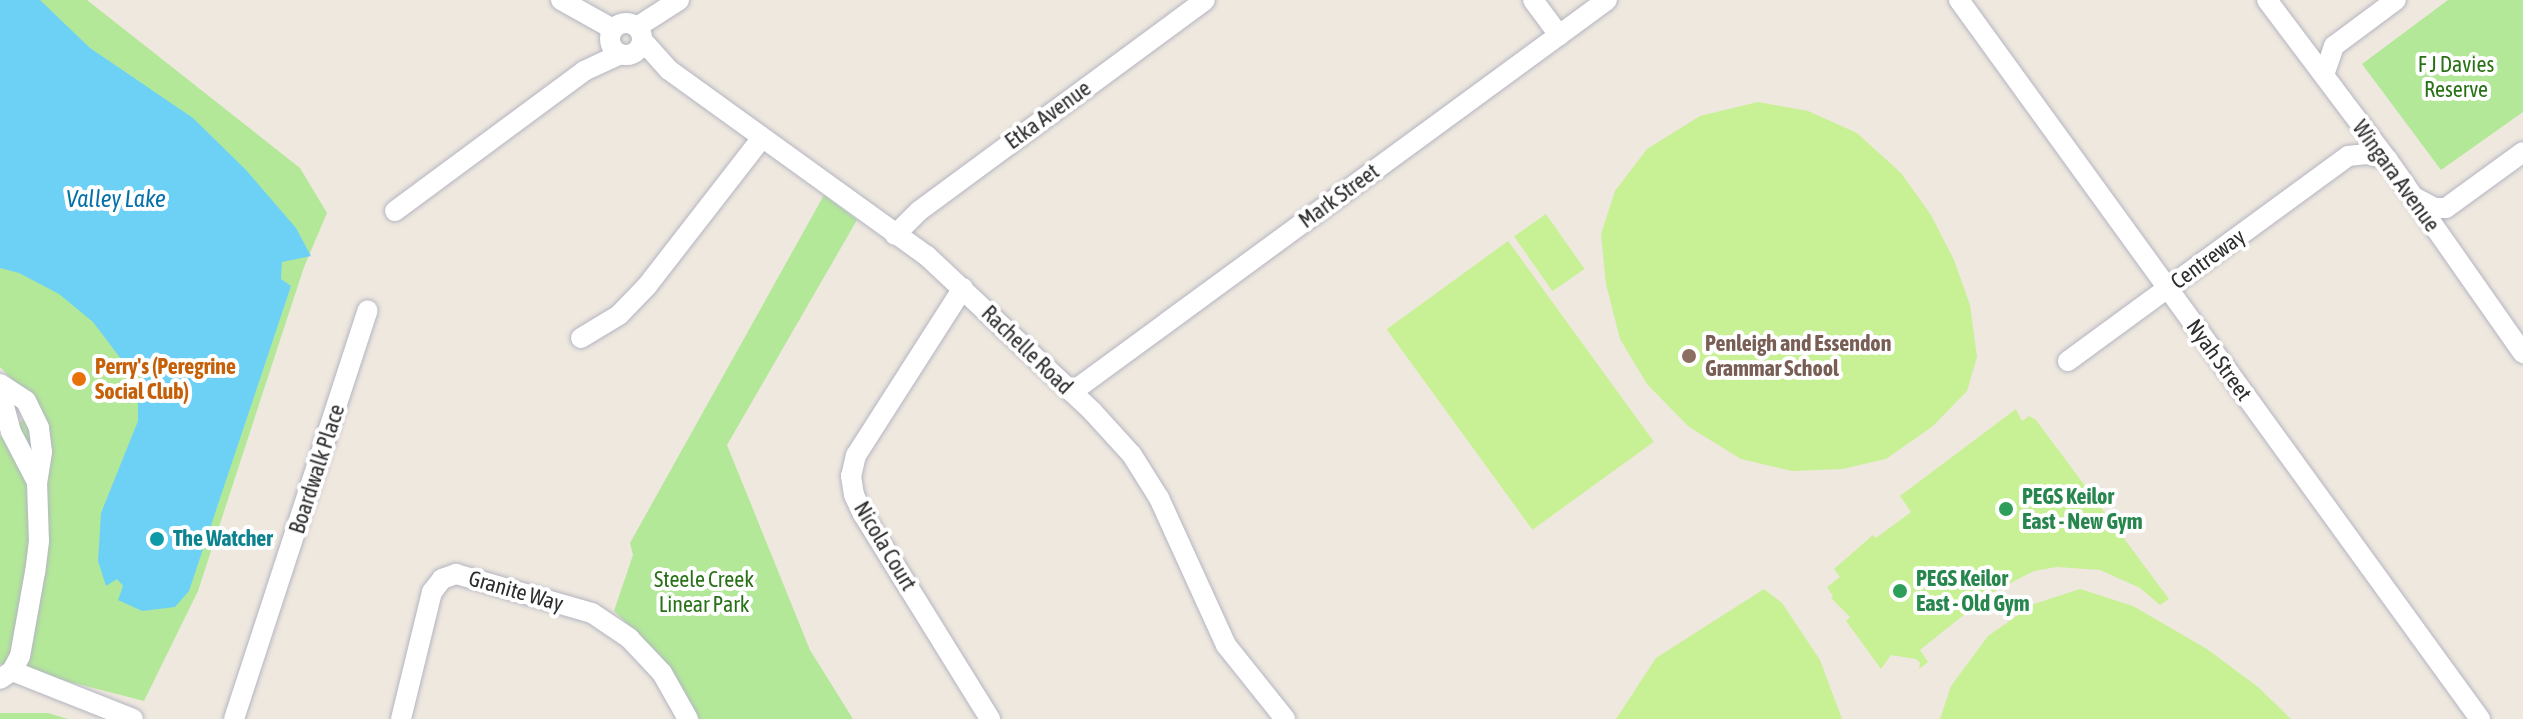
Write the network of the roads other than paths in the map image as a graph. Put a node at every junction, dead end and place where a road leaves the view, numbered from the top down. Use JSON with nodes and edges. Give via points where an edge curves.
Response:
{"nodes":[{"id":1,"x":561,"y":0,"type":"edge"},
{"id":2,"x":679,"y":0,"type":"edge"},
{"id":3,"x":1205,"y":0,"type":"edge"},
{"id":4,"x":1533,"y":0,"type":"edge"},
{"id":5,"x":1607,"y":0,"type":"edge"},
{"id":6,"x":1959,"y":0,"type":"edge"},
{"id":7,"x":2267,"y":0,"type":"edge"},
{"id":8,"x":2396,"y":0,"type":"edge"},
{"id":9,"x":2286,"y":25,"type":"junction"},
{"id":10,"x":1559,"y":35,"type":"junction"},
{"id":11,"x":626,"y":40,"type":"junction"},
{"id":12,"x":2334,"y":46,"type":"junction"},
{"id":13,"x":2324,"y":75,"type":"junction"},
{"id":14,"x":2356,"y":119,"type":"junction"},
{"id":15,"x":761,"y":139,"type":"junction"},
{"id":16,"x":2523,"y":152,"type":"edge"},
{"id":17,"x":2348,"y":156,"type":"junction"},
{"id":18,"x":2387,"y":159,"type":"junction"},
{"id":19,"x":2414,"y":197,"type":"junction"},
{"id":20,"x":2446,"y":208,"type":"junction"},
{"id":21,"x":395,"y":211,"type":"dead end"},
{"id":22,"x":895,"y":235,"type":"junction"},
{"id":23,"x":2449,"y":250,"type":"junction"},
{"id":24,"x":963,"y":288,"type":"junction"},
{"id":25,"x":2167,"y":288,"type":"junction"},
{"id":26,"x":368,"y":310,"type":"dead end"},
{"id":27,"x":581,"y":338,"type":"dead end"},
{"id":28,"x":2523,"y":353,"type":"edge"},
{"id":29,"x":2068,"y":361,"type":"dead end"},
{"id":30,"x":0,"y":384,"type":"edge"},
{"id":31,"x":0,"y":391,"type":"edge"},
{"id":32,"x":1072,"y":392,"type":"junction"},
{"id":33,"x":37,"y":482,"type":"junction"},
{"id":34,"x":6,"y":675,"type":"edge"},
{"id":35,"x":133,"y":719,"type":"edge"},
{"id":36,"x":234,"y":719,"type":"edge"},
{"id":37,"x":401,"y":719,"type":"edge"},
{"id":38,"x":688,"y":719,"type":"edge"},
{"id":39,"x":990,"y":719,"type":"edge"},
{"id":40,"x":1285,"y":719,"type":"edge"},
{"id":41,"x":2480,"y":719,"type":"edge"}],
"edges":[{"from":1,"to":11,"type":"street","name":"Rachelle Road"},
{"from":2,"to":11,"type":"street"},
{"from":3,"to":22,"type":"street","name":"Etka Avenue","via":[[919,211]]},
{"from":4,"to":10,"type":"street"},
{"from":5,"to":10,"type":"street","name":"Mark Street"},
{"from":6,"to":25,"type":"street","name":"Nyah Street"},
{"from":7,"to":9,"type":"street","name":"Wingara Avenue"},
{"from":8,"to":12,"type":"street"},
{"from":9,"to":12,"type":"street","via":[[2304,41]]},
{"from":9,"to":13,"type":"street","name":"Wingara Avenue"},
{"from":10,"to":32,"type":"street","name":"Mark Street"},
{"from":11,"to":15,"type":"street","name":"Rachelle Road"},
{"from":11,"to":21,"type":"street"},
{"from":12,"to":13,"type":"street"},
{"from":13,"to":14,"type":"street","name":"Wingara Avenue"},
{"from":14,"to":17,"type":"street"},
{"from":14,"to":18,"type":"street","name":"Wingara Avenue"},
{"from":15,"to":22,"type":"street","name":"Rachelle Road"},
{"from":15,"to":27,"type":"street","via":[[647,286],[619,315]]},
{"from":16,"to":20,"type":"street"},
{"from":17,"to":18,"type":"street"},
{"from":17,"to":25,"type":"street","name":"Centreway"},
{"from":18,"to":19,"type":"street","name":"Wingara Avenue"},
{"from":19,"to":20,"type":"street"},
{"from":19,"to":23,"type":"street","name":"Wingara Avenue"},
{"from":20,"to":23,"type":"street"},
{"from":22,"to":24,"type":"street","name":"Rachelle Road"},
{"from":23,"to":28,"type":"street","name":"Wingara Avenue"},
{"from":24,"to":32,"type":"street","name":"Rachelle Road"},
{"from":24,"to":39,"type":"street","name":"Nicola Court","via":[[856,455],[851,476],[863,514]]},
{"from":25,"to":29,"type":"street","name":"Centreway"},
{"from":25,"to":41,"type":"street","name":"Nyah Street"},
{"from":26,"to":36,"type":"street","name":"Boardwalk Place"},
{"from":30,"to":33,"type":"street","via":[[26,401],[37,422],[42,452]]},
{"from":31,"to":33,"type":"street","via":[[11,432]]},
{"from":32,"to":40,"type":"street","name":"Rachelle Road","via":[[1132,455],[1159,498],[1226,645]]},
{"from":33,"to":34,"type":"street","via":[[35,572],[20,656]]},
{"from":34,"to":35,"type":"street"},
{"from":37,"to":38,"type":"street","name":"Granite Way","via":[[432,592],[442,579],[456,574],[592,613],[629,638],[662,673]]}]}
